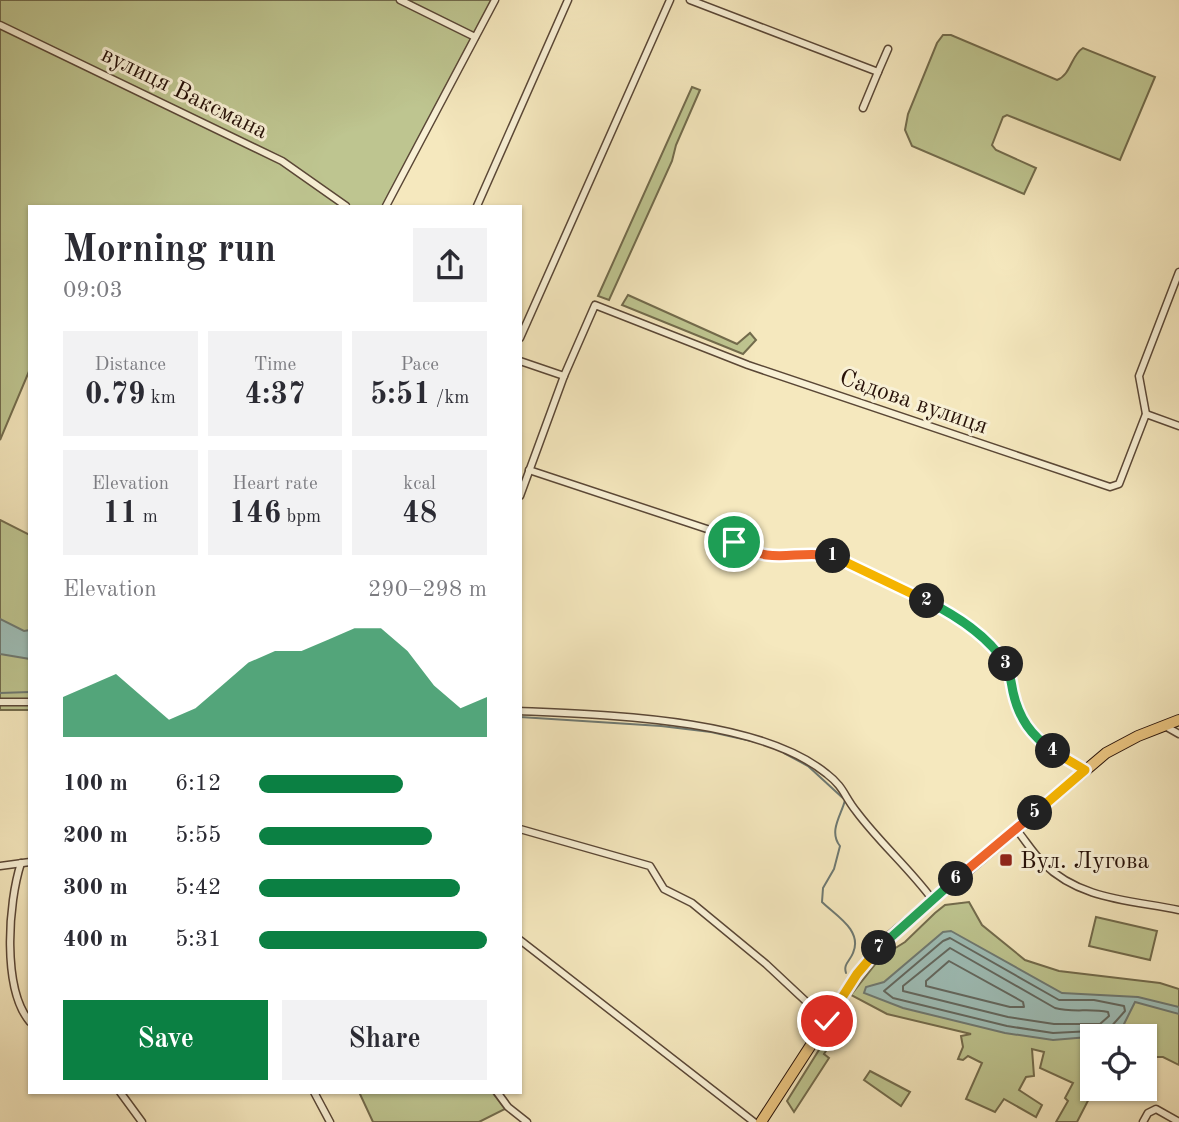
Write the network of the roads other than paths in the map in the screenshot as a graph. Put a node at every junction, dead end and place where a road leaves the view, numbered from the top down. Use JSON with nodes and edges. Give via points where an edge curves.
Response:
{"nodes":[{"id":1,"x":400,"y":0,"type":"edge"},
{"id":2,"x":495,"y":0,"type":"edge"},
{"id":3,"x":568,"y":0,"type":"edge"},
{"id":4,"x":670,"y":0,"type":"edge"},
{"id":5,"x":690,"y":0,"type":"edge"},
{"id":6,"x":0,"y":25,"type":"edge"},
{"id":7,"x":475,"y":37,"type":"junction"},
{"id":8,"x":888,"y":49,"type":"dead end"},
{"id":9,"x":878,"y":72,"type":"junction"},
{"id":10,"x":863,"y":108,"type":"dead end"},
{"id":11,"x":345,"y":205,"type":"edge"},
{"id":12,"x":387,"y":205,"type":"edge"},
{"id":13,"x":477,"y":205,"type":"edge"},
{"id":14,"x":1179,"y":272,"type":"edge"},
{"id":15,"x":522,"y":333,"type":"edge"},
{"id":16,"x":522,"y":362,"type":"edge"},
{"id":17,"x":564,"y":376,"type":"junction"},
{"id":18,"x":1146,"y":414,"type":"junction"},
{"id":19,"x":1179,"y":426,"type":"edge"},
{"id":20,"x":529,"y":470,"type":"junction"},
{"id":21,"x":522,"y":490,"type":"edge"},
{"id":22,"x":0,"y":702,"type":"edge"},
{"id":23,"x":28,"y":702,"type":"edge"},
{"id":24,"x":522,"y":711,"type":"edge"},
{"id":25,"x":1179,"y":720,"type":"edge"},
{"id":26,"x":1165,"y":726,"type":"junction"},
{"id":27,"x":1179,"y":734,"type":"edge"},
{"id":28,"x":1085,"y":770,"type":"junction"},
{"id":29,"x":1016,"y":829,"type":"junction"},
{"id":30,"x":522,"y":830,"type":"edge"},
{"id":31,"x":28,"y":862,"type":"edge"},
{"id":32,"x":21,"y":863,"type":"junction"},
{"id":33,"x":0,"y":866,"type":"edge"},
{"id":34,"x":932,"y":900,"type":"junction"},
{"id":35,"x":1179,"y":910,"type":"edge"},
{"id":36,"x":522,"y":942,"type":"edge"},
{"id":37,"x":28,"y":1019,"type":"edge"},
{"id":38,"x":827,"y":1021,"type":"junction"},
{"id":39,"x":121,"y":1094,"type":"edge"},
{"id":40,"x":315,"y":1094,"type":"edge"},
{"id":41,"x":498,"y":1094,"type":"edge"},
{"id":42,"x":142,"y":1122,"type":"edge"},
{"id":43,"x":330,"y":1122,"type":"edge"},
{"id":44,"x":527,"y":1122,"type":"edge"},
{"id":45,"x":754,"y":1122,"type":"edge"},
{"id":46,"x":761,"y":1122,"type":"edge"},
{"id":47,"x":1143,"y":1122,"type":"edge"},
{"id":48,"x":1179,"y":1122,"type":"edge"}],
"edges":[{"from":1,"to":7,"type":"street"},
{"from":2,"to":7,"type":"street"},
{"from":3,"to":13,"type":"street"},
{"from":4,"to":15,"type":"street"},
{"from":5,"to":9,"type":"street"},
{"from":6,"to":11,"type":"street","name":"вулиця Ваксмана","via":[[282,161]]},
{"from":7,"to":12,"type":"street"},
{"from":8,"to":9,"type":"street"},
{"from":9,"to":10,"type":"street"},
{"from":14,"to":18,"type":"street","via":[[1139,376]]},
{"from":16,"to":17,"type":"street"},
{"from":17,"to":18,"type":"street","name":"Садова вулиця","via":[[595,305],[748,365],[1110,487],[1119,484]]},
{"from":17,"to":20,"type":"street"},
{"from":18,"to":19,"type":"street"},
{"from":20,"to":21,"type":"street"},
{"from":20,"to":28,"type":"street","via":[[713,531],[750,553],[838,557],[955,614],[988,641],[1008,667],[1017,710],[1035,737]]},
{"from":22,"to":23,"type":"street"},
{"from":24,"to":34,"type":"street","via":[[687,724],[786,748],[845,789],[856,811]]},
{"from":25,"to":26,"type":"main road"},
{"from":26,"to":27,"type":"street"},
{"from":26,"to":28,"type":"main road","via":[[1116,747]]},
{"from":28,"to":29,"type":"main road"},
{"from":29,"to":34,"type":"main road"},
{"from":29,"to":35,"type":"street","via":[[1045,865],[1067,882],[1096,896]]},
{"from":30,"to":38,"type":"street","via":[[650,866],[664,889],[702,912]]},
{"from":31,"to":32,"type":"street"},
{"from":32,"to":33,"type":"street"},
{"from":32,"to":37,"type":"street","via":[[16,878],[11,967],[16,1001]]},
{"from":34,"to":38,"type":"main road","via":[[870,957]]},
{"from":36,"to":45,"type":"street"},
{"from":38,"to":46,"type":"main road"},
{"from":39,"to":42,"type":"street"},
{"from":40,"to":43,"type":"street"},
{"from":41,"to":44,"type":"street"},
{"from":47,"to":48,"type":"street","via":[[1148,1112],[1156,1109]]}]}
